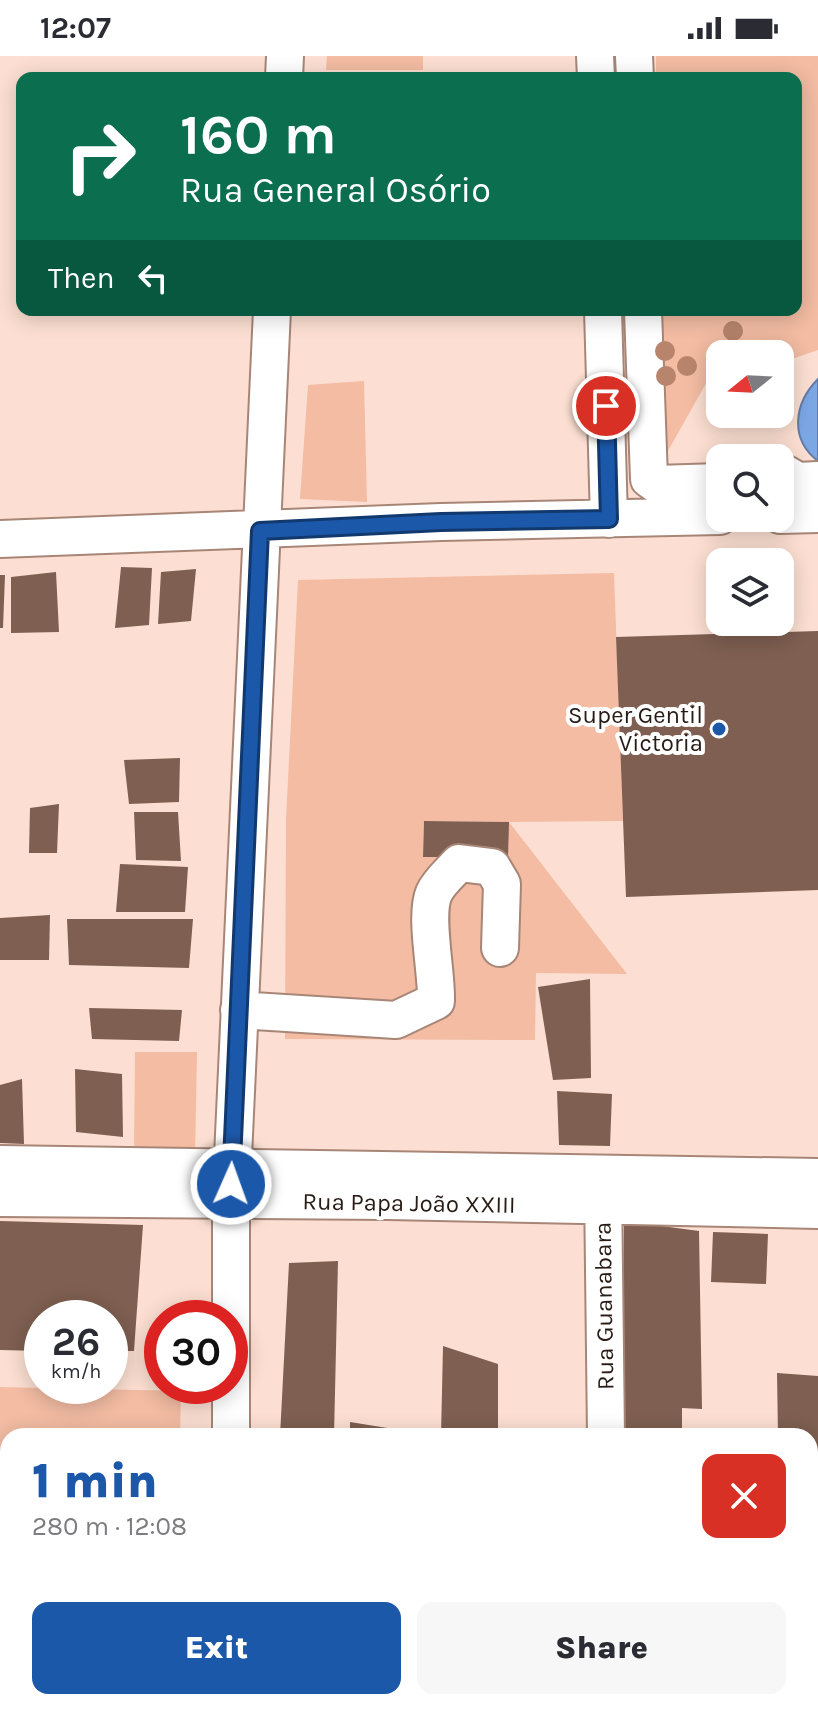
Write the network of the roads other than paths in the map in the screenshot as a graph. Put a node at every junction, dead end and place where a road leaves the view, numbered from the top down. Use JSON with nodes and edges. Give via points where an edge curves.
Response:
{"nodes":[{"id":1,"x":272,"y":316,"type":"edge"},
{"id":2,"x":603,"y":316,"type":"edge"},
{"id":3,"x":643,"y":316,"type":"edge"},
{"id":4,"x":794,"y":479,"type":"edge"},
{"id":5,"x":818,"y":480,"type":"edge"},
{"id":6,"x":706,"y":482,"type":"edge"},
{"id":7,"x":818,"y":514,"type":"edge"},
{"id":8,"x":794,"y":515,"type":"edge"},
{"id":9,"x":706,"y":516,"type":"edge"},
{"id":10,"x":609,"y":519,"type":"junction"},
{"id":11,"x":260,"y":531,"type":"junction"},
{"id":12,"x":0,"y":539,"type":"edge"},
{"id":13,"x":500,"y":948,"type":"dead end"},
{"id":14,"x":239,"y":1010,"type":"junction"},
{"id":15,"x":818,"y":1177,"type":"edge"},
{"id":16,"x":13,"y":1181,"type":"edge"},
{"id":17,"x":231,"y":1184,"type":"junction"},
{"id":18,"x":603,"y":1191,"type":"junction"},
{"id":19,"x":702,"y":1192,"type":"junction"},
{"id":20,"x":818,"y":1210,"type":"edge"},
{"id":21,"x":231,"y":1428,"type":"edge"},
{"id":22,"x":606,"y":1428,"type":"edge"}],
"edges":[{"from":1,"to":11,"type":"street"},
{"from":2,"to":10,"type":"street"},
{"from":3,"to":6,"type":"street","via":[[649,479],[656,484]]},
{"from":4,"to":5,"type":"street"},
{"from":7,"to":8,"type":"street"},
{"from":9,"to":10,"type":"street"},
{"from":10,"to":11,"type":"street"},
{"from":11,"to":12,"type":"street"},
{"from":11,"to":14,"type":"street"},
{"from":13,"to":14,"type":"street","via":[[502,884],[492,867],[459,863],[434,892],[430,924],[436,1001],[396,1020]]},
{"from":14,"to":17,"type":"street"},
{"from":15,"to":19,"type":"street","name":"Rua Papa João XXIII"},
{"from":16,"to":17,"type":"street","name":"Rua Papa João XXIII"},
{"from":17,"to":18,"type":"street","name":"Rua Papa João XXIII"},
{"from":17,"to":21,"type":"street"},
{"from":18,"to":19,"type":"street","name":"Rua Papa João XXIII"},
{"from":18,"to":22,"type":"street","name":"Rua Guanabara"},
{"from":19,"to":20,"type":"street","name":"Rua Papa João XXIII"}]}
